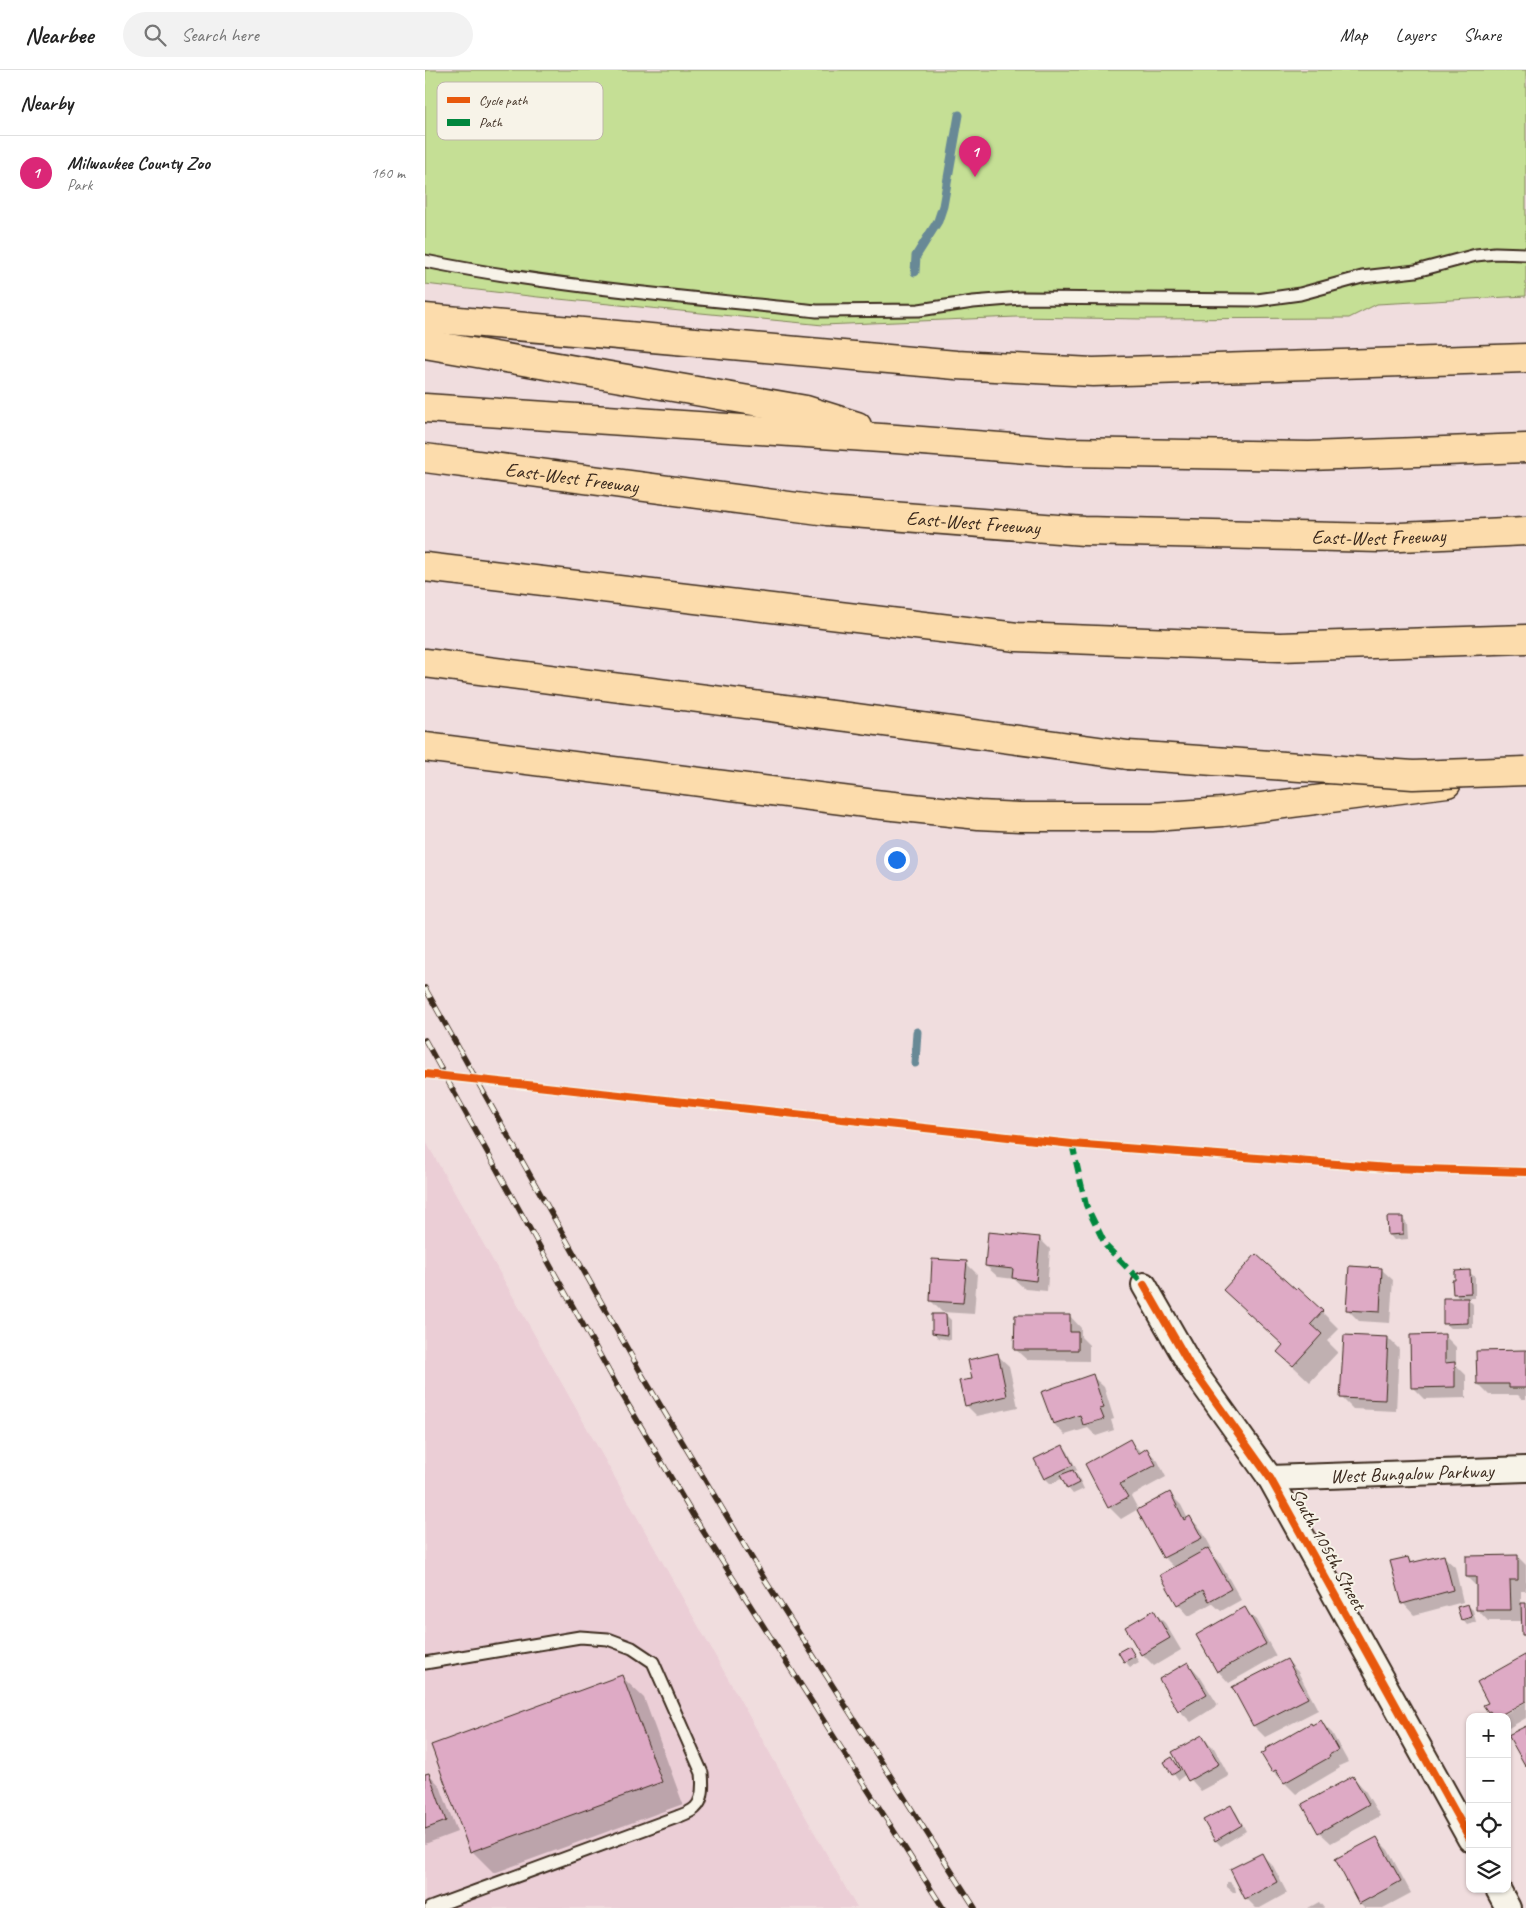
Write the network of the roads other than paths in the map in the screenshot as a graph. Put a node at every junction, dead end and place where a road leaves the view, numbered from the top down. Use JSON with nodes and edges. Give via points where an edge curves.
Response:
{"nodes":[{"id":1,"x":1526,"y":254,"type":"edge"},
{"id":2,"x":425,"y":260,"type":"edge"},
{"id":3,"x":425,"y":318,"type":"edge"},
{"id":4,"x":425,"y":344,"type":"edge"},
{"id":5,"x":1526,"y":358,"type":"edge"},
{"id":6,"x":425,"y":408,"type":"edge"},
{"id":7,"x":896,"y":439,"type":"junction"},
{"id":8,"x":1526,"y":448,"type":"edge"},
{"id":9,"x":425,"y":458,"type":"edge"},
{"id":10,"x":1526,"y":531,"type":"edge"},
{"id":11,"x":425,"y":567,"type":"edge"},
{"id":12,"x":1526,"y":639,"type":"edge"},
{"id":13,"x":425,"y":663,"type":"edge"},
{"id":14,"x":425,"y":747,"type":"edge"},
{"id":15,"x":1526,"y":770,"type":"edge"},
{"id":16,"x":1144,"y":1285,"type":"dead end"},
{"id":17,"x":1526,"y":1469,"type":"edge"},
{"id":18,"x":1269,"y":1478,"type":"junction"},
{"id":19,"x":425,"y":1663,"type":"edge"},
{"id":20,"x":1466,"y":1831,"type":"edge"},
{"id":21,"x":1500,"y":1893,"type":"edge"},
{"id":22,"x":430,"y":1908,"type":"edge"},
{"id":23,"x":1508,"y":1908,"type":"edge"}],
"edges":[{"from":1,"to":2,"type":"lane","via":[[1475,255],[1416,271],[1362,278],[1300,294],[1257,300],[1021,298],[919,310],[842,312],[563,282]]},
{"from":3,"to":5,"type":"highway","via":[[956,365],[1093,372]]},
{"from":4,"to":7,"type":"highway","via":[[806,410]]},
{"from":6,"to":7,"type":"highway"},
{"from":7,"to":8,"type":"highway","via":[[1066,452],[1289,456]]},
{"from":9,"to":10,"type":"highway","name":"East-West Freeway","via":[[827,511],[1084,531],[1380,538]]},
{"from":11,"to":12,"type":"highway","via":[[1017,637],[1280,647]]},
{"from":13,"to":15,"type":"highway","bridge":true,"via":[[1128,755],[1413,775]]},
{"from":14,"to":15,"type":"highway","via":[[874,804],[1020,816],[1143,817],[1223,812],[1416,788]]},
{"from":16,"to":18,"type":"street","name":"South 105th Street","via":[[1191,1367]]},
{"from":17,"to":18,"type":"street","name":"West Bungalow Parkway"},
{"from":18,"to":20,"type":"street","name":"South 105th Street"},
{"from":19,"to":22,"type":"lane","via":[[580,1637],[608,1639],[632,1648],[653,1662],[702,1773],[703,1786],[701,1799],[695,1808],[677,1817]]},
{"from":21,"to":23,"type":"street"}]}
